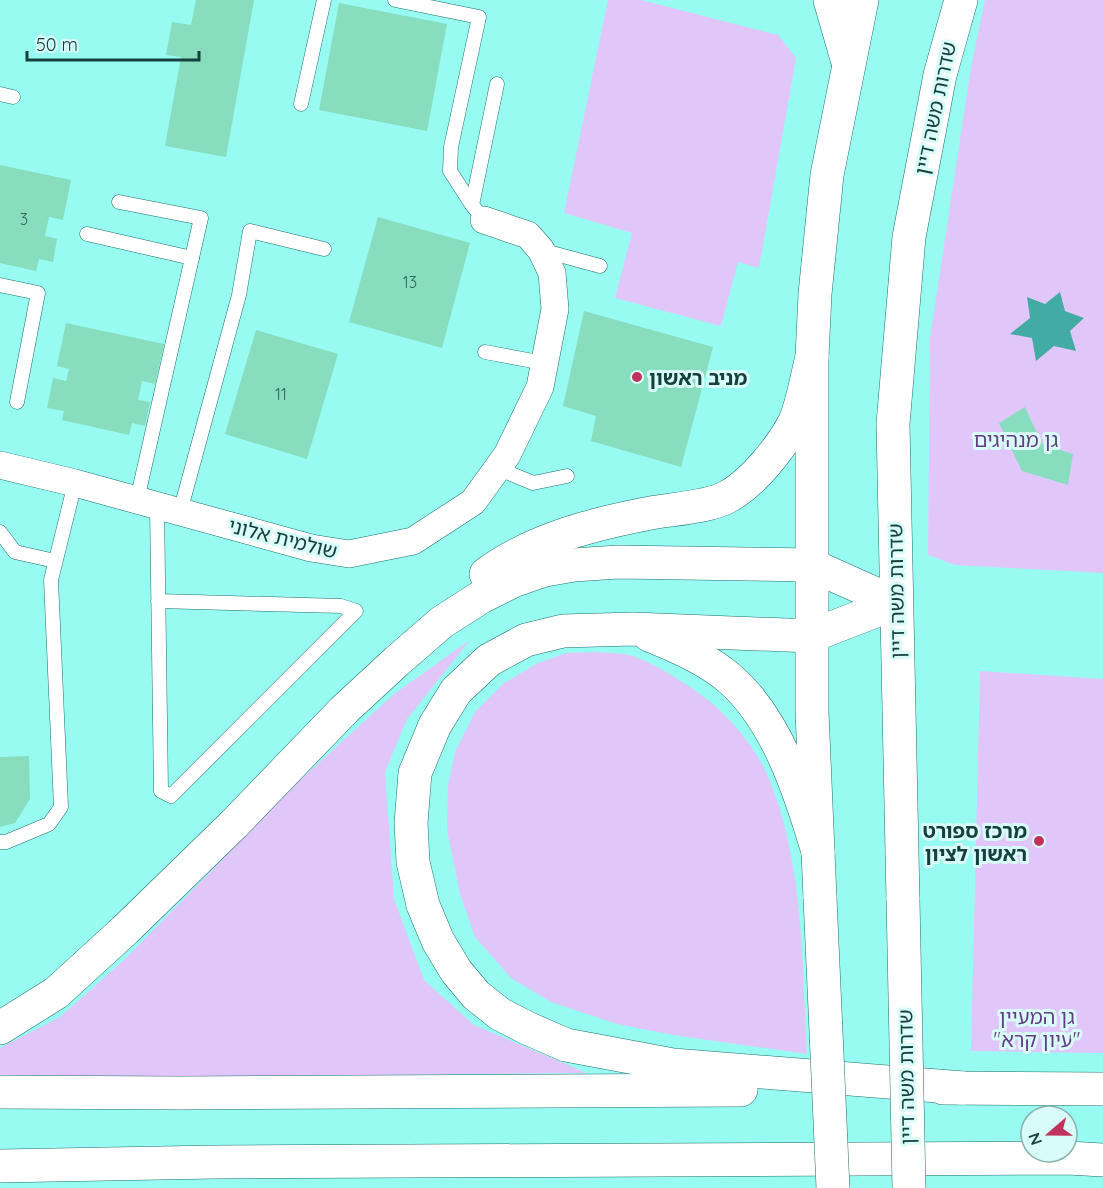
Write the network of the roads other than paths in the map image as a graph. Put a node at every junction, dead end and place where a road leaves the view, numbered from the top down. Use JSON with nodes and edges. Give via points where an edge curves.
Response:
{"nodes":[{"id":1,"x":324,"y":0,"type":"edge"},
{"id":2,"x":394,"y":0,"type":"edge"},
{"id":3,"x":830,"y":0,"type":"edge"},
{"id":4,"x":862,"y":0,"type":"edge"},
{"id":5,"x":961,"y":0,"type":"edge"},
{"id":6,"x":849,"y":66,"type":"junction"},
{"id":7,"x":497,"y":84,"type":"dead end"},
{"id":8,"x":301,"y":104,"type":"dead end"},
{"id":9,"x":119,"y":202,"type":"dead end"},
{"id":10,"x":478,"y":213,"type":"junction"},
{"id":11,"x":87,"y":234,"type":"dead end"},
{"id":12,"x":324,"y":249,"type":"dead end"},
{"id":13,"x":542,"y":250,"type":"junction"},
{"id":14,"x":192,"y":258,"type":"junction"},
{"id":15,"x":600,"y":266,"type":"dead end"},
{"id":16,"x":0,"y":285,"type":"edge"},
{"id":17,"x":485,"y":352,"type":"dead end"},
{"id":18,"x":812,"y":357,"type":"junction"},
{"id":19,"x":544,"y":363,"type":"junction"},
{"id":20,"x":17,"y":402,"type":"dead end"},
{"id":21,"x":0,"y":465,"type":"edge"},
{"id":22,"x":497,"y":468,"type":"junction"},
{"id":23,"x":567,"y":476,"type":"dead end"},
{"id":24,"x":75,"y":483,"type":"junction"},
{"id":25,"x":158,"y":506,"type":"junction"},
{"id":26,"x":0,"y":532,"type":"edge"},
{"id":27,"x":56,"y":561,"type":"junction"},
{"id":28,"x":811,"y":565,"type":"junction"},
{"id":29,"x":158,"y":601,"type":"junction"},
{"id":30,"x":897,"y":603,"type":"junction"},
{"id":31,"x":442,"y":622,"type":"junction"},
{"id":32,"x":633,"y":628,"type":"junction"},
{"id":33,"x":812,"y":636,"type":"junction"},
{"id":34,"x":0,"y":842,"type":"edge"},
{"id":35,"x":818,"y":852,"type":"junction"},
{"id":36,"x":0,"y":1028,"type":"edge"},
{"id":37,"x":963,"y":1088,"type":"junction"},
{"id":38,"x":1103,"y":1089,"type":"edge"},
{"id":39,"x":0,"y":1092,"type":"edge"},
{"id":40,"x":1019,"y":1158,"type":"edge"},
{"id":41,"x":1079,"y":1159,"type":"edge"},
{"id":42,"x":1103,"y":1160,"type":"edge"},
{"id":43,"x":1079,"y":1161,"type":"edge"},
{"id":44,"x":0,"y":1166,"type":"edge"},
{"id":45,"x":1103,"y":1169,"type":"edge"},
{"id":46,"x":833,"y":1188,"type":"edge"},
{"id":47,"x":909,"y":1188,"type":"edge"}],
"edges":[{"from":1,"to":8,"type":"lane"},
{"from":2,"to":10,"type":"lane","via":[[478,17],[451,147],[450,171]]},
{"from":3,"to":6,"type":"main road"},
{"from":4,"to":6,"type":"main road"},
{"from":5,"to":30,"type":"main road","name":"שדרות משה דיין","via":[[940,75],[909,237],[893,424]]},
{"from":6,"to":18,"type":"main road","via":[[827,175]]},
{"from":7,"to":10,"type":"lane"},
{"from":9,"to":14,"type":"lane","via":[[201,218]]},
{"from":10,"to":13,"type":"street","via":[[528,235]]},
{"from":11,"to":14,"type":"lane"},
{"from":12,"to":25,"type":"lane","via":[[250,231],[239,295]]},
{"from":13,"to":15,"type":"lane"},
{"from":13,"to":19,"type":"street","name":"שולמית אלוני","via":[[552,273],[555,309]]},
{"from":14,"to":25,"type":"lane"},
{"from":16,"to":20,"type":"lane","via":[[38,293]]},
{"from":17,"to":19,"type":"lane"},
{"from":18,"to":28,"type":"main road"},
{"from":18,"to":31,"type":"main road","via":[[794,423],[746,485],[725,499],[615,520],[549,540],[501,564],[469,587]]},
{"from":19,"to":22,"type":"street","name":"שולמית אלוני","via":[[540,387]]},
{"from":21,"to":24,"type":"street","name":"שולמית אלוני"},
{"from":22,"to":23,"type":"lane","via":[[533,483]]},
{"from":22,"to":25,"type":"street","name":"שולמית אלוני","via":[[472,502],[413,541],[349,554],[311,548]]},
{"from":24,"to":25,"type":"street","name":"שולמית אלוני"},
{"from":24,"to":27,"type":"lane"},
{"from":25,"to":29,"type":"lane"},
{"from":26,"to":27,"type":"lane","via":[[15,552]]},
{"from":27,"to":34,"type":"lane","via":[[51,580],[61,807],[49,824]]},
{"from":28,"to":30,"type":"main road"},
{"from":28,"to":31,"type":"main road","via":[[618,561],[574,565],[513,581]]},
{"from":28,"to":33,"type":"main road"},
{"from":29,"to":29,"type":"lane","via":[[161,791],[171,796],[356,611],[341,606]]},
{"from":30,"to":33,"type":"main road"},
{"from":30,"to":47,"type":"main road","name":"שדרות משה דיין","bridge":true},
{"from":31,"to":36,"type":"main road","via":[[344,710],[125,930],[56,993]]},
{"from":32,"to":33,"type":"main road"},
{"from":32,"to":35,"type":"main road","via":[[701,660],[730,679],[751,703],[786,762]]},
{"from":32,"to":37,"type":"main road","via":[[563,631],[526,640],[489,660],[456,691],[435,725],[416,773],[411,823],[413,862],[423,905],[456,971],[476,995],[500,1014],[566,1045],[673,1065]]},
{"from":33,"to":35,"type":"main road"},
{"from":35,"to":46,"type":"main road","bridge":true},
{"from":37,"to":38,"type":"main road"},
{"from":37,"to":39,"type":"main road"},
{"from":40,"to":44,"type":"main road"},
{"from":41,"to":42,"type":"main road"},
{"from":43,"to":45,"type":"main road"}]}
